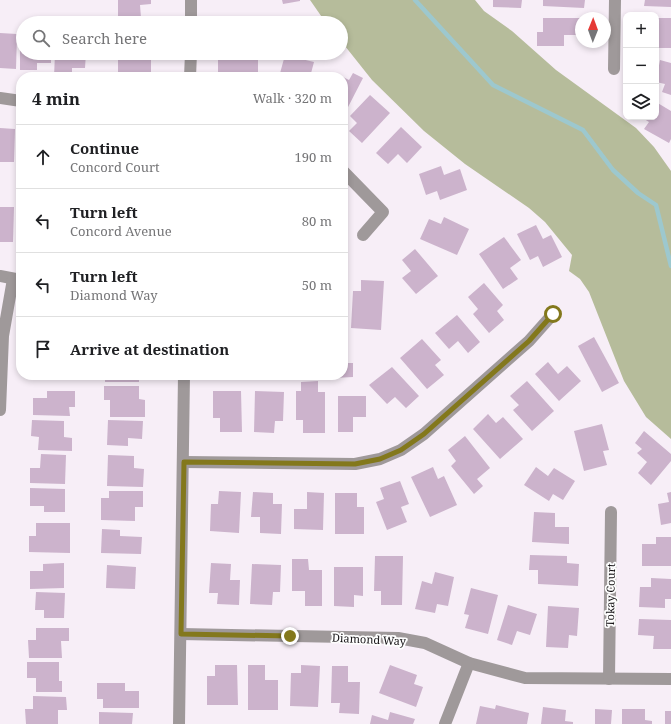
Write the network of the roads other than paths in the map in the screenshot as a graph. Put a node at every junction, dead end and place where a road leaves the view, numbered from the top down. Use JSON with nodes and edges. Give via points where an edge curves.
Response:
{"nodes":[{"id":1,"x":191,"y":0,"type":"edge"},
{"id":2,"x":615,"y":0,"type":"edge"},
{"id":3,"x":191,"y":16,"type":"edge"},
{"id":4,"x":191,"y":60,"type":"edge"},
{"id":5,"x":614,"y":69,"type":"dead end"},
{"id":6,"x":190,"y":72,"type":"edge"},
{"id":7,"x":0,"y":98,"type":"edge"},
{"id":8,"x":16,"y":100,"type":"edge"},
{"id":9,"x":348,"y":176,"type":"edge"},
{"id":10,"x":363,"y":235,"type":"dead end"},
{"id":11,"x":0,"y":276,"type":"edge"},
{"id":12,"x":16,"y":280,"type":"edge"},
{"id":13,"x":16,"y":284,"type":"edge"},
{"id":14,"x":553,"y":314,"type":"dead end"},
{"id":15,"x":184,"y":380,"type":"edge"},
{"id":16,"x":0,"y":410,"type":"edge"},
{"id":17,"x":184,"y":462,"type":"junction"},
{"id":18,"x":611,"y":512,"type":"dead end"},
{"id":19,"x":181,"y":634,"type":"junction"},
{"id":20,"x":469,"y":663,"type":"junction"},
{"id":21,"x":609,"y":678,"type":"junction"},
{"id":22,"x":671,"y":679,"type":"edge"},
{"id":23,"x":178,"y":724,"type":"edge"},
{"id":24,"x":446,"y":724,"type":"edge"}],
"edges":[{"from":1,"to":3,"type":"street"},
{"from":2,"to":5,"type":"street"},
{"from":4,"to":6,"type":"street"},
{"from":7,"to":8,"type":"street"},
{"from":9,"to":10,"type":"street","via":[[383,212]]},
{"from":11,"to":12,"type":"street"},
{"from":13,"to":16,"type":"street","via":[[3,336]]},
{"from":14,"to":17,"type":"street","via":[[529,341],[424,434],[401,450],[380,459],[355,464]]},
{"from":15,"to":17,"type":"street"},
{"from":17,"to":19,"type":"street"},
{"from":18,"to":21,"type":"street","name":"Tokay Court"},
{"from":19,"to":20,"type":"street","name":"Diamond Way","via":[[398,638],[425,643]]},
{"from":19,"to":23,"type":"street"},
{"from":20,"to":21,"type":"street","name":"Diamond Way","via":[[525,678]]},
{"from":20,"to":24,"type":"street"},
{"from":21,"to":22,"type":"street","name":"Diamond Way"}]}
